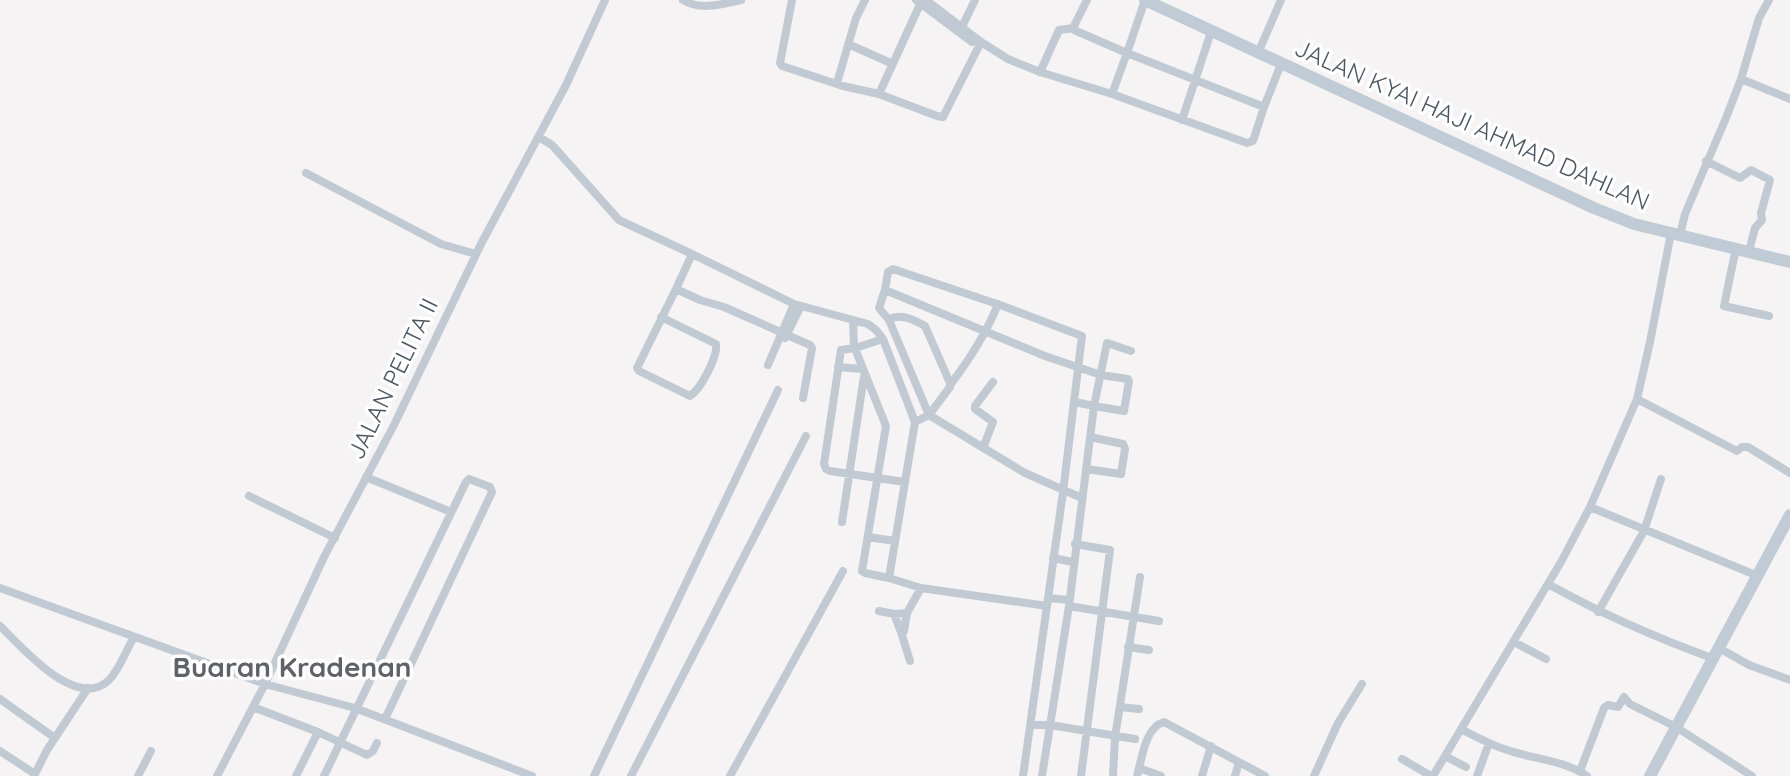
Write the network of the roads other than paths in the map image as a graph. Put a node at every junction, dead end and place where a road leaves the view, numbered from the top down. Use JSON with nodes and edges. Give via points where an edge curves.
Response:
{"nodes":[{"id":1,"x":605,"y":0,"type":"edge"},
{"id":2,"x":682,"y":0,"type":"edge"},
{"id":3,"x":741,"y":0,"type":"edge"},
{"id":4,"x":792,"y":0,"type":"edge"},
{"id":5,"x":865,"y":0,"type":"edge"},
{"id":6,"x":975,"y":0,"type":"edge"},
{"id":7,"x":1087,"y":0,"type":"edge"},
{"id":8,"x":1281,"y":0,"type":"edge"},
{"id":9,"x":1769,"y":0,"type":"edge"},
{"id":10,"x":921,"y":1,"type":"edge"},
{"id":11,"x":1144,"y":3,"type":"edge"},
{"id":12,"x":962,"y":27,"type":"junction"},
{"id":13,"x":1074,"y":29,"type":"junction"},
{"id":14,"x":1210,"y":36,"type":"junction"},
{"id":15,"x":848,"y":44,"type":"junction"},
{"id":16,"x":980,"y":44,"type":"junction"},
{"id":17,"x":1127,"y":53,"type":"junction"},
{"id":18,"x":1258,"y":53,"type":"junction"},
{"id":19,"x":893,"y":64,"type":"junction"},
{"id":20,"x":1281,"y":64,"type":"junction"},
{"id":21,"x":1040,"y":72,"type":"junction"},
{"id":22,"x":1196,"y":79,"type":"junction"},
{"id":23,"x":1741,"y":79,"type":"junction"},
{"id":24,"x":837,"y":83,"type":"junction"},
{"id":25,"x":879,"y":94,"type":"junction"},
{"id":26,"x":1112,"y":94,"type":"junction"},
{"id":27,"x":1790,"y":99,"type":"edge"},
{"id":28,"x":1264,"y":107,"type":"junction"},
{"id":29,"x":1182,"y":120,"type":"junction"},
{"id":30,"x":543,"y":130,"type":"junction"},
{"id":31,"x":1706,"y":161,"type":"junction"},
{"id":32,"x":306,"y":173,"type":"dead end"},
{"id":33,"x":1676,"y":234,"type":"junction"},
{"id":34,"x":1736,"y":247,"type":"junction"},
{"id":35,"x":1749,"y":251,"type":"junction"},
{"id":36,"x":476,"y":254,"type":"junction"},
{"id":37,"x":692,"y":254,"type":"junction"},
{"id":38,"x":1790,"y":262,"type":"edge"},
{"id":39,"x":676,"y":289,"type":"junction"},
{"id":40,"x":885,"y":290,"type":"junction"},
{"id":41,"x":998,"y":304,"type":"junction"},
{"id":42,"x":798,"y":305,"type":"junction"},
{"id":43,"x":1769,"y":316,"type":"dead end"},
{"id":44,"x":661,"y":317,"type":"junction"},
{"id":45,"x":853,"y":320,"type":"junction"},
{"id":46,"x":889,"y":320,"type":"junction"},
{"id":47,"x":987,"y":331,"type":"junction"},
{"id":48,"x":785,"y":333,"type":"junction"},
{"id":49,"x":883,"y":339,"type":"junction"},
{"id":50,"x":855,"y":348,"type":"junction"},
{"id":51,"x":1131,"y":351,"type":"dead end"},
{"id":52,"x":838,"y":367,"type":"junction"},
{"id":53,"x":768,"y":368,"type":"dead end"},
{"id":54,"x":1080,"y":368,"type":"junction"},
{"id":55,"x":863,"y":372,"type":"junction"},
{"id":56,"x":1101,"y":375,"type":"junction"},
{"id":57,"x":993,"y":382,"type":"dead end"},
{"id":58,"x":950,"y":385,"type":"junction"},
{"id":59,"x":778,"y":390,"type":"dead end"},
{"id":60,"x":803,"y":398,"type":"dead end"},
{"id":61,"x":1637,"y":399,"type":"junction"},
{"id":62,"x":1075,"y":402,"type":"junction"},
{"id":63,"x":861,"y":405,"type":"junction"},
{"id":64,"x":1094,"y":406,"type":"junction"},
{"id":65,"x":879,"y":409,"type":"junction"},
{"id":66,"x":923,"y":419,"type":"junction"},
{"id":67,"x":806,"y":436,"type":"dead end"},
{"id":68,"x":1090,"y":437,"type":"junction"},
{"id":69,"x":983,"y":448,"type":"junction"},
{"id":70,"x":1086,"y":469,"type":"junction"},
{"id":71,"x":1790,"y":474,"type":"edge"},
{"id":72,"x":849,"y":475,"type":"junction"},
{"id":73,"x":366,"y":477,"type":"junction"},
{"id":74,"x":878,"y":477,"type":"junction"},
{"id":75,"x":1661,"y":479,"type":"dead end"},
{"id":76,"x":905,"y":482,"type":"junction"},
{"id":77,"x":1063,"y":492,"type":"junction"},
{"id":78,"x":248,"y":496,"type":"dead end"},
{"id":79,"x":1082,"y":498,"type":"junction"},
{"id":80,"x":1590,"y":508,"type":"junction"},
{"id":81,"x":451,"y":512,"type":"junction"},
{"id":82,"x":1790,"y":515,"type":"edge"},
{"id":83,"x":842,"y":522,"type":"dead end"},
{"id":84,"x":1644,"y":531,"type":"junction"},
{"id":85,"x":1786,"y":535,"type":"edge"},
{"id":86,"x":868,"y":537,"type":"junction"},
{"id":87,"x":335,"y":538,"type":"junction"},
{"id":88,"x":895,"y":541,"type":"junction"},
{"id":89,"x":1075,"y":544,"type":"junction"},
{"id":90,"x":1053,"y":558,"type":"junction"},
{"id":91,"x":1073,"y":562,"type":"junction"},
{"id":92,"x":843,"y":571,"type":"dead end"},
{"id":93,"x":1758,"y":576,"type":"junction"},
{"id":94,"x":1139,"y":577,"type":"dead end"},
{"id":95,"x":889,"y":578,"type":"junction"},
{"id":96,"x":1548,"y":584,"type":"junction"},
{"id":97,"x":0,"y":588,"type":"edge"},
{"id":98,"x":921,"y":588,"type":"junction"},
{"id":99,"x":1047,"y":602,"type":"junction"},
{"id":100,"x":1069,"y":603,"type":"junction"},
{"id":101,"x":879,"y":611,"type":"dead end"},
{"id":102,"x":1102,"y":611,"type":"junction"},
{"id":103,"x":1598,"y":612,"type":"junction"},
{"id":104,"x":907,"y":613,"type":"junction"},
{"id":105,"x":894,"y":614,"type":"junction"},
{"id":106,"x":1133,"y":617,"type":"junction"},
{"id":107,"x":1159,"y":621,"type":"dead end"},
{"id":108,"x":0,"y":626,"type":"edge"},
{"id":109,"x":901,"y":632,"type":"junction"},
{"id":110,"x":132,"y":636,"type":"junction"},
{"id":111,"x":1514,"y":642,"type":"junction"},
{"id":112,"x":1128,"y":647,"type":"junction"},
{"id":113,"x":1149,"y":650,"type":"dead end"},
{"id":114,"x":1715,"y":653,"type":"junction"},
{"id":115,"x":1546,"y":659,"type":"dead end"},
{"id":116,"x":910,"y":661,"type":"dead end"},
{"id":117,"x":1790,"y":680,"type":"edge"},
{"id":118,"x":265,"y":684,"type":"junction"},
{"id":119,"x":1362,"y":684,"type":"dead end"},
{"id":120,"x":88,"y":688,"type":"junction"},
{"id":121,"x":0,"y":699,"type":"edge"},
{"id":122,"x":1120,"y":706,"type":"junction"},
{"id":123,"x":253,"y":707,"type":"junction"},
{"id":124,"x":355,"y":708,"type":"junction"},
{"id":125,"x":1139,"y":709,"type":"dead end"},
{"id":126,"x":385,"y":719,"type":"junction"},
{"id":127,"x":1031,"y":724,"type":"junction"},
{"id":128,"x":1050,"y":725,"type":"junction"},
{"id":129,"x":1676,"y":727,"type":"junction"},
{"id":130,"x":1461,"y":729,"type":"junction"},
{"id":131,"x":1086,"y":731,"type":"junction"},
{"id":132,"x":318,"y":732,"type":"junction"},
{"id":133,"x":55,"y":737,"type":"junction"},
{"id":134,"x":1115,"y":737,"type":"junction"},
{"id":135,"x":1135,"y":739,"type":"dead end"},
{"id":136,"x":341,"y":742,"type":"junction"},
{"id":137,"x":377,"y":743,"type":"dead end"},
{"id":138,"x":1489,"y":743,"type":"junction"},
{"id":139,"x":1211,"y":746,"type":"junction"},
{"id":140,"x":0,"y":751,"type":"edge"},
{"id":141,"x":151,"y":751,"type":"dead end"},
{"id":142,"x":1445,"y":756,"type":"junction"},
{"id":143,"x":1402,"y":760,"type":"dead end"},
{"id":144,"x":1239,"y":762,"type":"junction"},
{"id":145,"x":1466,"y":767,"type":"dead end"},
{"id":146,"x":1138,"y":772,"type":"edge"},
{"id":147,"x":1584,"y":774,"type":"edge"},
{"id":148,"x":34,"y":775,"type":"edge"},
{"id":149,"x":219,"y":775,"type":"edge"},
{"id":150,"x":138,"y":776,"type":"edge"},
{"id":151,"x":296,"y":776,"type":"edge"},
{"id":152,"x":324,"y":776,"type":"edge"},
{"id":153,"x":532,"y":776,"type":"edge"},
{"id":154,"x":594,"y":776,"type":"edge"},
{"id":155,"x":631,"y":776,"type":"edge"},
{"id":156,"x":730,"y":776,"type":"edge"},
{"id":157,"x":1023,"y":776,"type":"edge"},
{"id":158,"x":1042,"y":776,"type":"edge"},
{"id":159,"x":1081,"y":776,"type":"edge"},
{"id":160,"x":1113,"y":776,"type":"edge"},
{"id":161,"x":1161,"y":776,"type":"edge"},
{"id":162,"x":1202,"y":776,"type":"edge"},
{"id":163,"x":1236,"y":776,"type":"edge"},
{"id":164,"x":1265,"y":776,"type":"edge"},
{"id":165,"x":1314,"y":776,"type":"edge"},
{"id":166,"x":1432,"y":776,"type":"edge"},
{"id":167,"x":1477,"y":776,"type":"edge"},
{"id":168,"x":1650,"y":776,"type":"edge"},
{"id":169,"x":1752,"y":776,"type":"edge"}],
"edges":[{"from":1,"to":30,"type":"street","name":"JALAN PELITA II"},
{"from":2,"to":3,"type":"street","via":[[705,6]]},
{"from":4,"to":24,"type":"street","via":[[780,65]]},
{"from":5,"to":15,"type":"street"},
{"from":6,"to":12,"type":"street"},
{"from":7,"to":13,"type":"street"},
{"from":8,"to":18,"type":"street"},
{"from":9,"to":23,"type":"street"},
{"from":10,"to":12,"type":"street"},
{"from":10,"to":16,"type":"street"},
{"from":10,"to":19,"type":"street"},
{"from":11,"to":14,"type":"street","name":"JALAN KYAI HAJI AHMAD DAHLAN"},
{"from":11,"to":17,"type":"street"},
{"from":12,"to":16,"type":"street"},
{"from":13,"to":17,"type":"street"},
{"from":13,"to":21,"type":"street","via":[[1057,32]]},
{"from":14,"to":18,"type":"street","name":"JALAN KYAI HAJI AHMAD DAHLAN"},
{"from":14,"to":22,"type":"street"},
{"from":15,"to":19,"type":"street"},
{"from":15,"to":24,"type":"street"},
{"from":16,"to":21,"type":"street"},
{"from":16,"to":25,"type":"street","via":[[943,117]]},
{"from":17,"to":22,"type":"street"},
{"from":17,"to":26,"type":"street"},
{"from":18,"to":20,"type":"street","name":"JALAN KYAI HAJI AHMAD DAHLAN"},
{"from":19,"to":25,"type":"street"},
{"from":20,"to":28,"type":"street"},
{"from":20,"to":33,"type":"street","name":"JALAN KYAI HAJI AHMAD DAHLAN","via":[[1594,208]]},
{"from":21,"to":26,"type":"street"},
{"from":22,"to":28,"type":"street"},
{"from":22,"to":29,"type":"street"},
{"from":23,"to":27,"type":"street"},
{"from":23,"to":31,"type":"street"},
{"from":24,"to":25,"type":"street"},
{"from":26,"to":29,"type":"street"},
{"from":28,"to":29,"type":"street","via":[[1251,143]]},
{"from":30,"to":36,"type":"street","name":"JALAN PELITA II"},
{"from":30,"to":37,"type":"street","via":[[619,220]]},
{"from":31,"to":33,"type":"street"},
{"from":31,"to":35,"type":"street","via":[[1740,178],[1751,170],[1770,180],[1762,220]]},
{"from":32,"to":36,"type":"street","via":[[442,244]]},
{"from":33,"to":34,"type":"street","name":"JALAN KYAI HAJI AHMAD DAHLAN"},
{"from":33,"to":61,"type":"street"},
{"from":34,"to":35,"type":"street","name":"JALAN KYAI HAJI AHMAD DAHLAN"},
{"from":34,"to":43,"type":"street","via":[[1724,306]]},
{"from":35,"to":38,"type":"street","name":"JALAN KYAI HAJI AHMAD DAHLAN"},
{"from":36,"to":73,"type":"street","name":"JALAN PELITA II"},
{"from":37,"to":39,"type":"street"},
{"from":37,"to":42,"type":"street"},
{"from":39,"to":44,"type":"street"},
{"from":39,"to":48,"type":"street"},
{"from":40,"to":41,"type":"street","via":[[891,268]]},
{"from":40,"to":46,"type":"street","via":[[879,308]]},
{"from":40,"to":47,"type":"street"},
{"from":41,"to":47,"type":"street"},
{"from":41,"to":54,"type":"street","via":[[1082,334]]},
{"from":42,"to":45,"type":"street"},
{"from":42,"to":48,"type":"street"},
{"from":44,"to":44,"type":"street","via":[[637,370],[690,396],[717,352],[716,344]]},
{"from":45,"to":49,"type":"street","via":[[868,324]]},
{"from":45,"to":50,"type":"street"},
{"from":46,"to":58,"type":"street","via":[[903,317],[925,326]]},
{"from":46,"to":66,"type":"street"},
{"from":47,"to":54,"type":"street"},
{"from":47,"to":58,"type":"street"},
{"from":48,"to":53,"type":"street"},
{"from":48,"to":60,"type":"street","via":[[811,346]]},
{"from":49,"to":50,"type":"street"},
{"from":49,"to":66,"type":"street"},
{"from":50,"to":52,"type":"street","via":[[841,350]]},
{"from":50,"to":55,"type":"street"},
{"from":51,"to":56,"type":"street","via":[[1107,343]]},
{"from":52,"to":55,"type":"street"},
{"from":52,"to":72,"type":"street","via":[[824,464],[827,470]]},
{"from":54,"to":56,"type":"street"},
{"from":54,"to":62,"type":"street"},
{"from":55,"to":63,"type":"street"},
{"from":55,"to":65,"type":"street"},
{"from":56,"to":64,"type":"street"},
{"from":56,"to":64,"type":"street","via":[[1128,379],[1125,409]]},
{"from":57,"to":69,"type":"street","via":[[975,407],[993,424]]},
{"from":58,"to":66,"type":"street"},
{"from":59,"to":154,"type":"street"},
{"from":61,"to":71,"type":"street","via":[[1737,451],[1748,447]]},
{"from":61,"to":80,"type":"street"},
{"from":62,"to":64,"type":"street"},
{"from":62,"to":77,"type":"street"},
{"from":63,"to":65,"type":"street"},
{"from":63,"to":72,"type":"street"},
{"from":64,"to":68,"type":"street"},
{"from":65,"to":74,"type":"street","via":[[886,426]]},
{"from":66,"to":69,"type":"street"},
{"from":66,"to":76,"type":"street"},
{"from":67,"to":155,"type":"street"},
{"from":68,"to":70,"type":"street"},
{"from":68,"to":70,"type":"street","via":[[1123,444],[1125,449],[1121,474]]},
{"from":69,"to":77,"type":"street"},
{"from":70,"to":79,"type":"street"},
{"from":72,"to":74,"type":"street"},
{"from":72,"to":83,"type":"street"},
{"from":73,"to":81,"type":"street"},
{"from":73,"to":87,"type":"street","name":"JALAN PELITA II"},
{"from":74,"to":76,"type":"street"},
{"from":74,"to":86,"type":"street"},
{"from":75,"to":84,"type":"street"},
{"from":76,"to":88,"type":"street"},
{"from":77,"to":79,"type":"street"},
{"from":77,"to":90,"type":"street"},
{"from":78,"to":87,"type":"street"},
{"from":79,"to":89,"type":"street"},
{"from":80,"to":84,"type":"street"},
{"from":80,"to":96,"type":"street"},
{"from":81,"to":124,"type":"street"},
{"from":81,"to":126,"type":"street","via":[[467,480],[492,488]]},
{"from":82,"to":85,"type":"street"},
{"from":84,"to":93,"type":"street"},
{"from":84,"to":103,"type":"street"},
{"from":85,"to":93,"type":"street"},
{"from":86,"to":88,"type":"street"},
{"from":86,"to":95,"type":"street","via":[[862,571]]},
{"from":87,"to":118,"type":"street","name":"JALAN PELITA II"},
{"from":88,"to":95,"type":"street"},
{"from":89,"to":91,"type":"street"},
{"from":89,"to":102,"type":"street","via":[[1110,550]]},
{"from":90,"to":91,"type":"street"},
{"from":90,"to":99,"type":"street"},
{"from":91,"to":100,"type":"street"},
{"from":92,"to":156,"type":"street"},
{"from":93,"to":114,"type":"street"},
{"from":94,"to":106,"type":"street"},
{"from":95,"to":98,"type":"street"},
{"from":96,"to":103,"type":"street"},
{"from":96,"to":111,"type":"street"},
{"from":97,"to":110,"type":"street"},
{"from":98,"to":99,"type":"street"},
{"from":98,"to":104,"type":"street"},
{"from":99,"to":100,"type":"street"},
{"from":99,"to":127,"type":"street"},
{"from":100,"to":102,"type":"street"},
{"from":100,"to":128,"type":"street"},
{"from":101,"to":105,"type":"street"},
{"from":102,"to":106,"type":"street"},
{"from":102,"to":131,"type":"street"},
{"from":103,"to":114,"type":"street","via":[[1652,636]]},
{"from":104,"to":105,"type":"street"},
{"from":104,"to":109,"type":"street"},
{"from":105,"to":109,"type":"street"},
{"from":106,"to":107,"type":"street"},
{"from":106,"to":112,"type":"street"},
{"from":108,"to":120,"type":"street","via":[[59,680]]},
{"from":109,"to":116,"type":"street"},
{"from":110,"to":118,"type":"street"},
{"from":110,"to":120,"type":"street","via":[[109,680]]},
{"from":111,"to":115,"type":"street"},
{"from":111,"to":130,"type":"street"},
{"from":112,"to":113,"type":"street"},
{"from":112,"to":122,"type":"street"},
{"from":114,"to":117,"type":"street"},
{"from":114,"to":129,"type":"street"},
{"from":118,"to":123,"type":"street","name":"JALAN PELITA II"},
{"from":118,"to":124,"type":"street"},
{"from":119,"to":165,"type":"street"},
{"from":120,"to":133,"type":"street"},
{"from":121,"to":133,"type":"street"},
{"from":122,"to":125,"type":"street"},
{"from":122,"to":134,"type":"street"},
{"from":123,"to":132,"type":"street"},
{"from":123,"to":149,"type":"street","name":"JALAN PELITA II"},
{"from":124,"to":126,"type":"street"},
{"from":124,"to":136,"type":"street"},
{"from":126,"to":153,"type":"street"},
{"from":127,"to":128,"type":"street"},
{"from":127,"to":157,"type":"street"},
{"from":128,"to":131,"type":"street"},
{"from":128,"to":158,"type":"street"},
{"from":129,"to":147,"type":"street","via":[[1624,697],[1618,707],[1608,705]]},
{"from":129,"to":168,"type":"street"},
{"from":129,"to":169,"type":"street"},
{"from":130,"to":138,"type":"street"},
{"from":130,"to":142,"type":"street"},
{"from":131,"to":134,"type":"street"},
{"from":131,"to":159,"type":"street"},
{"from":132,"to":136,"type":"street"},
{"from":132,"to":151,"type":"street"},
{"from":133,"to":148,"type":"street"},
{"from":134,"to":135,"type":"street"},
{"from":134,"to":160,"type":"street"},
{"from":136,"to":137,"type":"street","via":[[367,755]]},
{"from":136,"to":152,"type":"street"},
{"from":138,"to":147,"type":"street"},
{"from":138,"to":167,"type":"street"},
{"from":139,"to":144,"type":"street"},
{"from":139,"to":146,"type":"street","via":[[1172,724],[1159,723],[1150,733]]},
{"from":139,"to":162,"type":"street"},
{"from":140,"to":148,"type":"street"},
{"from":141,"to":150,"type":"street"},
{"from":142,"to":145,"type":"street"},
{"from":142,"to":166,"type":"street"},
{"from":143,"to":166,"type":"street"},
{"from":144,"to":163,"type":"street"},
{"from":144,"to":164,"type":"street"},
{"from":146,"to":161,"type":"street"}]}
